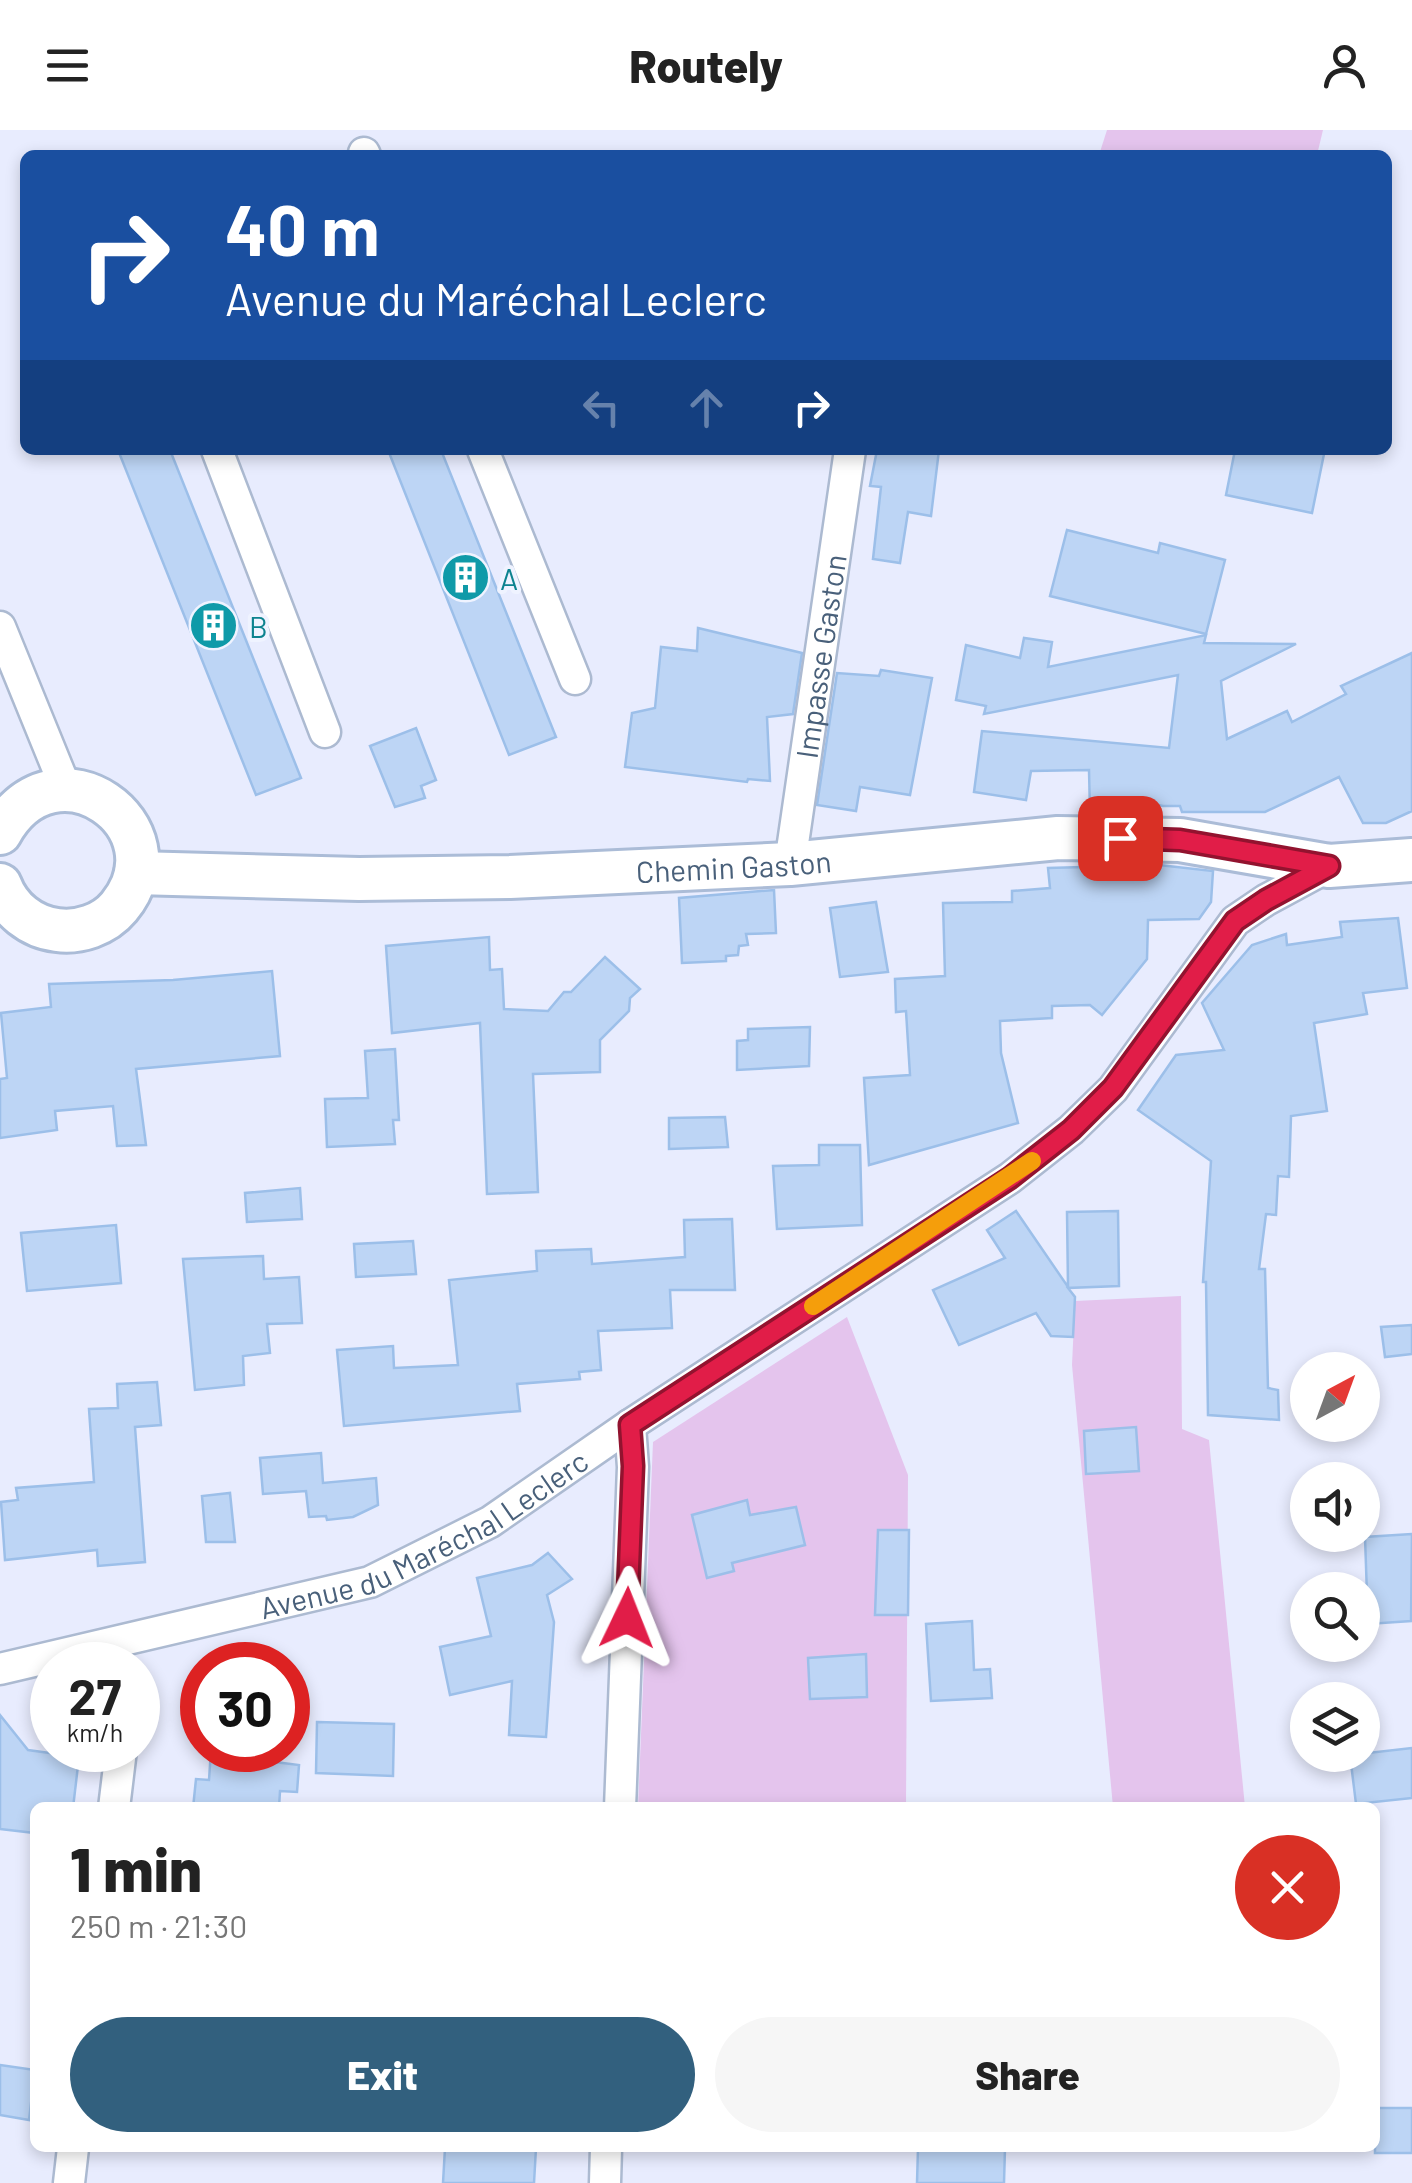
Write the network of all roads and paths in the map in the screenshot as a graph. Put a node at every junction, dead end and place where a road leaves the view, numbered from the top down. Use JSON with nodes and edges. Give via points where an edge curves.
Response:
{"nodes":[{"id":1,"x":219,"y":455,"type":"edge"},
{"id":2,"x":485,"y":455,"type":"edge"},
{"id":3,"x":849,"y":455,"type":"edge"},
{"id":4,"x":0,"y":627,"type":"edge"},
{"id":5,"x":576,"y":679,"type":"dead end"},
{"id":6,"x":14,"y":699,"type":"edge"},
{"id":7,"x":325,"y":732,"type":"dead end"},
{"id":8,"x":66,"y":789,"type":"junction"},
{"id":9,"x":0,"y":833,"type":"edge"},
{"id":10,"x":1412,"y":860,"type":"edge"},
{"id":11,"x":790,"y":864,"type":"junction"},
{"id":12,"x":1329,"y":866,"type":"junction"},
{"id":13,"x":136,"y":873,"type":"junction"},
{"id":14,"x":1,"y":891,"type":"edge"},
{"id":15,"x":630,"y":1425,"type":"junction"},
{"id":16,"x":160,"y":1642,"type":"edge"},
{"id":17,"x":30,"y":1665,"type":"edge"},
{"id":18,"x":0,"y":1669,"type":"edge"},
{"id":19,"x":118,"y":1772,"type":"edge"},
{"id":20,"x":115,"y":1802,"type":"edge"},
{"id":21,"x":620,"y":1802,"type":"edge"},
{"id":22,"x":73,"y":2152,"type":"edge"},
{"id":23,"x":606,"y":2152,"type":"edge"},
{"id":24,"x":69,"y":2183,"type":"edge"},
{"id":25,"x":605,"y":2183,"type":"edge"}],
"edges":[{"from":1,"to":7,"type":"street"},
{"from":2,"to":5,"type":"street"},
{"from":3,"to":11,"type":"street","name":"Impasse Gaston"},
{"from":4,"to":6,"type":"street"},
{"from":6,"to":8,"type":"street"},
{"from":8,"to":9,"type":"street","via":[[27,801]]},
{"from":8,"to":13,"type":"street","via":[[105,801],[120,815],[131,832]]},
{"from":10,"to":12,"type":"street","name":"Avenue du Maréchal Leclerc"},
{"from":11,"to":12,"type":"street","name":"Chemin Gaston","via":[[1120,838],[1180,840]]},
{"from":11,"to":13,"type":"street","name":"Chemin Gaston","via":[[510,877]]},
{"from":12,"to":15,"type":"street","name":"Avenue du Maréchal Leclerc","via":[[1235,921],[1113,1088],[1071,1130],[1010,1178]]},
{"from":13,"to":14,"type":"street","via":[[116,911],[77,930],[34,924]]},
{"from":15,"to":16,"type":"street","name":"Avenue du Maréchal Leclerc","via":[[490,1522],[370,1582]]},
{"from":15,"to":21,"type":"street"},
{"from":17,"to":18,"type":"street","name":"Avenue du Maréchal Leclerc"},
{"from":19,"to":20,"type":"street"},
{"from":22,"to":24,"type":"street"},
{"from":23,"to":25,"type":"street"}]}
